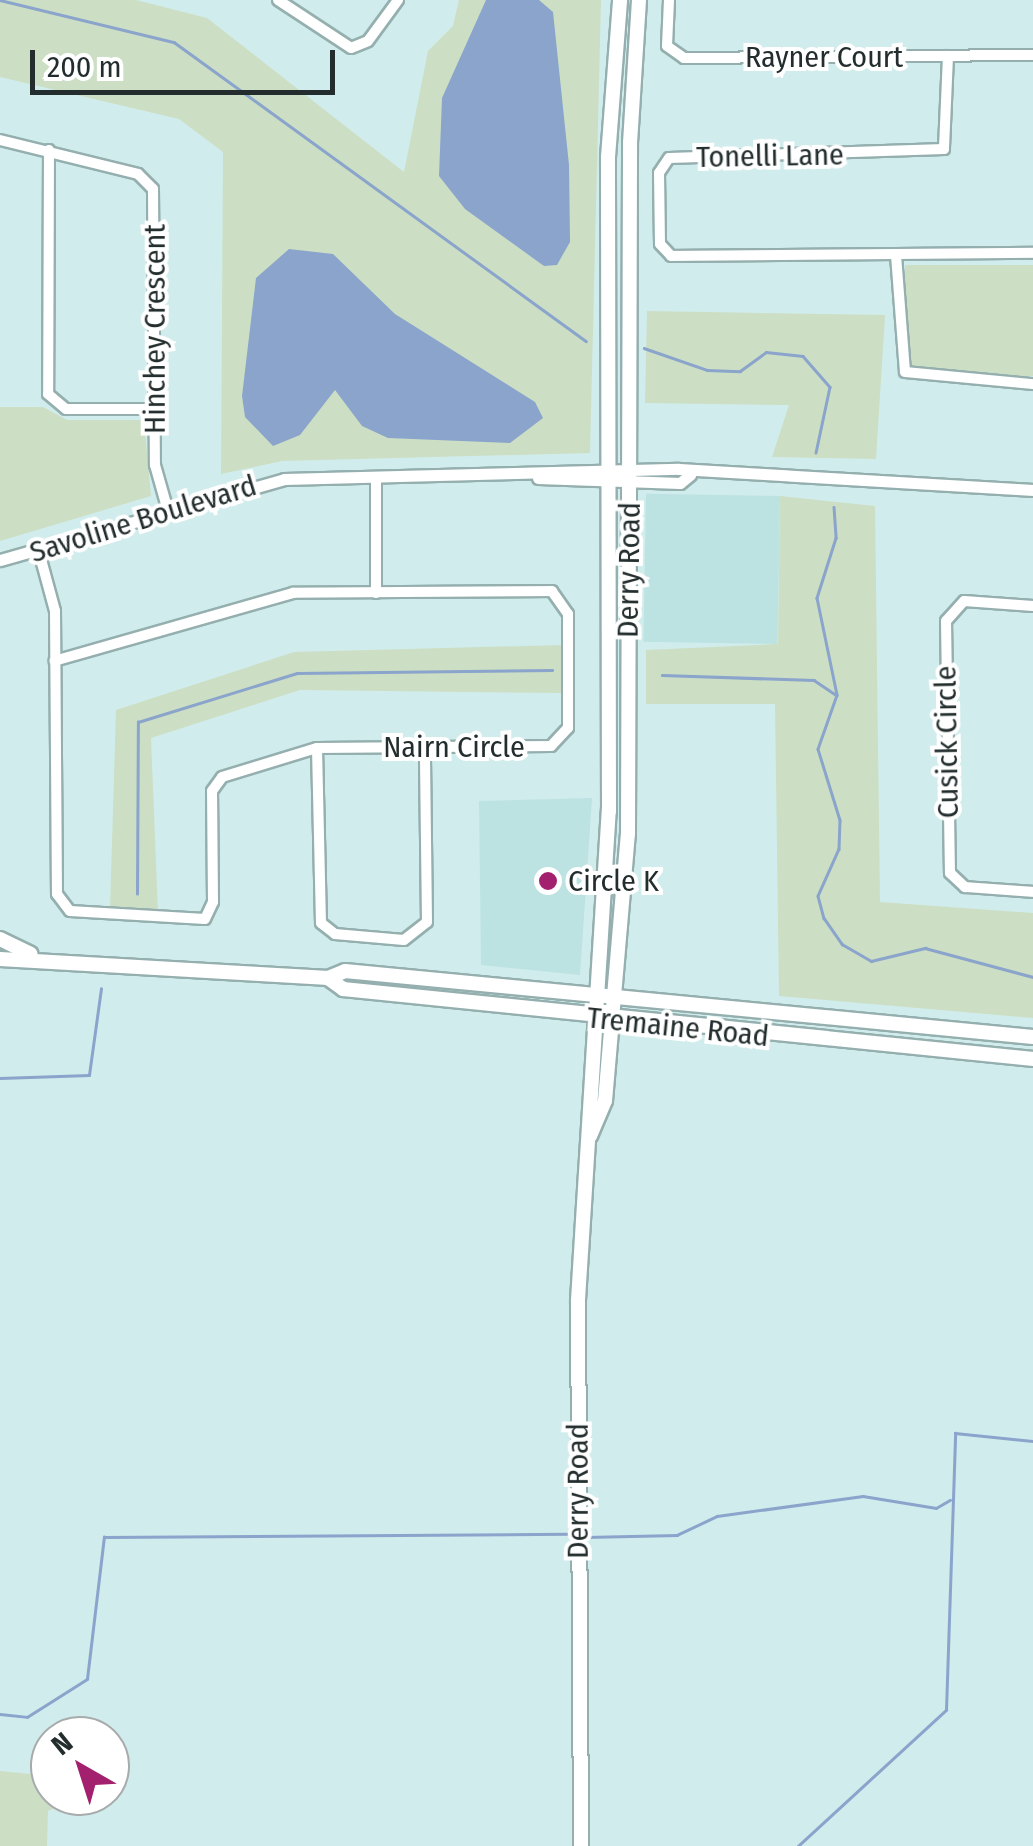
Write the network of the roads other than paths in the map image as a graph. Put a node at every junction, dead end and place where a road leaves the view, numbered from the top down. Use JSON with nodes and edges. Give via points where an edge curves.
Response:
{"nodes":[{"id":1,"x":278,"y":0,"type":"edge"},
{"id":2,"x":398,"y":0,"type":"edge"},
{"id":3,"x":620,"y":0,"type":"edge"},
{"id":4,"x":640,"y":0,"type":"edge"},
{"id":5,"x":669,"y":0,"type":"edge"},
{"id":6,"x":1033,"y":55,"type":"edge"},
{"id":7,"x":948,"y":56,"type":"junction"},
{"id":8,"x":0,"y":140,"type":"edge"},
{"id":9,"x":49,"y":150,"type":"junction"},
{"id":10,"x":1033,"y":254,"type":"edge"},
{"id":11,"x":896,"y":255,"type":"junction"},
{"id":12,"x":1033,"y":384,"type":"edge"},
{"id":13,"x":156,"y":409,"type":"junction"},
{"id":14,"x":610,"y":476,"type":"junction"},
{"id":15,"x":631,"y":476,"type":"junction"},
{"id":16,"x":376,"y":478,"type":"junction"},
{"id":17,"x":1033,"y":490,"type":"edge"},
{"id":18,"x":168,"y":510,"type":"junction"},
{"id":19,"x":39,"y":552,"type":"junction"},
{"id":20,"x":0,"y":560,"type":"edge"},
{"id":21,"x":376,"y":592,"type":"junction"},
{"id":22,"x":1033,"y":606,"type":"edge"},
{"id":23,"x":55,"y":661,"type":"junction"},
{"id":24,"x":317,"y":748,"type":"junction"},
{"id":25,"x":425,"y":748,"type":"junction"},
{"id":26,"x":1033,"y":892,"type":"edge"},
{"id":27,"x":0,"y":939,"type":"edge"},
{"id":28,"x":31,"y":954,"type":"junction"},
{"id":29,"x":0,"y":959,"type":"edge"},
{"id":30,"x":328,"y":978,"type":"junction"},
{"id":31,"x":596,"y":1000,"type":"junction"},
{"id":32,"x":615,"y":1002,"type":"junction"},
{"id":33,"x":594,"y":1018,"type":"junction"},
{"id":34,"x":613,"y":1020,"type":"junction"},
{"id":35,"x":1033,"y":1037,"type":"edge"},
{"id":36,"x":1033,"y":1059,"type":"edge"},
{"id":37,"x":590,"y":1137,"type":"junction"},
{"id":38,"x":581,"y":1846,"type":"edge"}],
"edges":[{"from":1,"to":2,"type":"street","via":[[351,48],[368,41]]},
{"from":3,"to":14,"type":"main road","name":"Derry Road","via":[[608,157]]},
{"from":4,"to":15,"type":"main road","name":"Derry Road","via":[[630,143]]},
{"from":5,"to":7,"type":"street","name":"Rayner Court","via":[[667,46],[684,58]]},
{"from":6,"to":7,"type":"street","name":"Rayner Court"},
{"from":7,"to":11,"type":"street","name":"Tonelli Lane","via":[[949,139],[939,152],[672,157],[660,168],[658,240],[672,256]]},
{"from":8,"to":9,"type":"street","name":"Hinchey Crescent"},
{"from":9,"to":13,"type":"street","name":"Hinchey Crescent","via":[[138,174],[153,189]]},
{"from":9,"to":13,"type":"street","via":[[48,394],[66,409]]},
{"from":10,"to":11,"type":"street","name":"Tonelli Lane"},
{"from":11,"to":12,"type":"street","via":[[905,372]]},
{"from":13,"to":18,"type":"street","name":"Hinchey Crescent","via":[[155,465]]},
{"from":14,"to":15,"type":"street","name":"Savoline Boulevard"},
{"from":14,"to":16,"type":"street","name":"Savoline Boulevard"},
{"from":14,"to":31,"type":"main road","name":"Derry Road","via":[[610,811]]},
{"from":15,"to":17,"type":"street","name":"Savoline Boulevard"},
{"from":15,"to":32,"type":"main road","name":"Derry Road","via":[[628,834]]},
{"from":16,"to":18,"type":"street","name":"Savoline Boulevard","via":[[268,481]]},
{"from":16,"to":21,"type":"street"},
{"from":18,"to":19,"type":"street","name":"Savoline Boulevard"},
{"from":19,"to":20,"type":"street","name":"Savoline Boulevard"},
{"from":19,"to":23,"type":"street","name":"Nairn Circle","via":[[54,600]]},
{"from":21,"to":23,"type":"street","name":"Nairn Circle","via":[[280,595]]},
{"from":21,"to":25,"type":"street","name":"Nairn Circle","via":[[552,591],[566,604],[563,740]]},
{"from":22,"to":26,"type":"street","name":"Cusick Circle","via":[[964,601],[946,621],[950,873],[964,887]]},
{"from":23,"to":24,"type":"street","name":"Nairn Circle","via":[[57,894],[70,911],[205,918],[214,784]]},
{"from":24,"to":25,"type":"street","name":"Nairn Circle"},
{"from":24,"to":25,"type":"street","via":[[321,923],[335,934],[404,940],[426,922]]},
{"from":27,"to":28,"type":"main road","name":"Tremaine Road"},
{"from":28,"to":29,"type":"main road","name":"Tremaine Road"},
{"from":28,"to":30,"type":"main road","name":"Tremaine Road"},
{"from":30,"to":31,"type":"main road","name":"Tremaine Road","via":[[345,971]]},
{"from":30,"to":33,"type":"main road","name":"Tremaine Road","via":[[343,990]]},
{"from":31,"to":32,"type":"main road","name":"Tremaine Road"},
{"from":31,"to":33,"type":"main road","name":"Derry Road"},
{"from":32,"to":34,"type":"main road","name":"Derry Road"},
{"from":32,"to":35,"type":"main road","name":"Tremaine Road"},
{"from":33,"to":34,"type":"main road","name":"Tremaine Road"},
{"from":33,"to":37,"type":"main road","name":"Derry Road"},
{"from":34,"to":36,"type":"main road","name":"Tremaine Road"},
{"from":34,"to":37,"type":"main road","name":"Derry Road","via":[[605,1100]]},
{"from":37,"to":38,"type":"main road","name":"Derry Road","via":[[578,1300]]}]}
